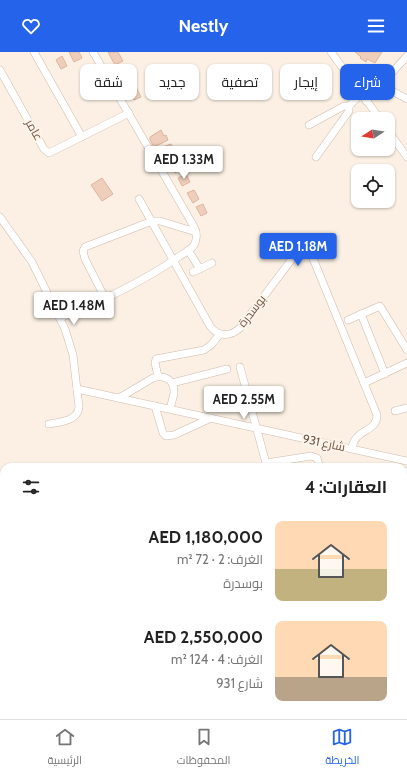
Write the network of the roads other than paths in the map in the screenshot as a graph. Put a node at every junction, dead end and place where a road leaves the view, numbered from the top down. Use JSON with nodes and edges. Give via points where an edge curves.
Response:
{"nodes":[{"id":1,"x":34,"y":52,"type":"edge"},
{"id":2,"x":93,"y":52,"type":"edge"},
{"id":3,"x":331,"y":52,"type":"edge"},
{"id":4,"x":407,"y":55,"type":"edge"},
{"id":5,"x":340,"y":65,"type":"edge"},
{"id":6,"x":395,"y":69,"type":"edge"},
{"id":7,"x":0,"y":70,"type":"edge"},
{"id":8,"x":395,"y":93,"type":"edge"},
{"id":9,"x":407,"y":99,"type":"edge"},
{"id":10,"x":355,"y":100,"type":"edge"},
{"id":11,"x":366,"y":101,"type":"edge"},
{"id":12,"x":349,"y":106,"type":"junction"},
{"id":13,"x":375,"y":112,"type":"edge"},
{"id":14,"x":129,"y":113,"type":"junction"},
{"id":15,"x":309,"y":125,"type":"dead end"},
{"id":16,"x":82,"y":137,"type":"junction"},
{"id":17,"x":395,"y":140,"type":"edge"},
{"id":18,"x":407,"y":156,"type":"edge"},
{"id":19,"x":316,"y":157,"type":"dead end"},
{"id":20,"x":139,"y":199,"type":"dead end"},
{"id":21,"x":0,"y":217,"type":"edge"},
{"id":22,"x":152,"y":220,"type":"junction"},
{"id":23,"x":196,"y":232,"type":"junction"},
{"id":24,"x":188,"y":250,"type":"junction"},
{"id":25,"x":174,"y":260,"type":"junction"},
{"id":26,"x":212,"y":263,"type":"dead end"},
{"id":27,"x":105,"y":298,"type":"junction"},
{"id":28,"x":361,"y":314,"type":"junction"},
{"id":29,"x":60,"y":318,"type":"junction"},
{"id":30,"x":348,"y":320,"type":"dead end"},
{"id":31,"x":220,"y":334,"type":"junction"},
{"id":32,"x":407,"y":350,"type":"edge"},
{"id":33,"x":407,"y":364,"type":"edge"},
{"id":34,"x":240,"y":367,"type":"dead end"},
{"id":35,"x":227,"y":370,"type":"dead end"},
{"id":36,"x":385,"y":374,"type":"junction"},
{"id":37,"x":158,"y":376,"type":"junction"},
{"id":38,"x":172,"y":383,"type":"junction"},
{"id":39,"x":364,"y":383,"type":"junction"},
{"id":40,"x":77,"y":389,"type":"junction"},
{"id":41,"x":119,"y":398,"type":"junction"},
{"id":42,"x":155,"y":406,"type":"junction"},
{"id":43,"x":407,"y":408,"type":"edge"},
{"id":44,"x":170,"y":409,"type":"junction"},
{"id":45,"x":395,"y":411,"type":"dead end"},
{"id":46,"x":211,"y":418,"type":"junction"},
{"id":47,"x":49,"y":424,"type":"dead end"},
{"id":48,"x":257,"y":429,"type":"junction"},
{"id":49,"x":352,"y":448,"type":"junction"},
{"id":50,"x":407,"y":461,"type":"edge"},
{"id":51,"x":266,"y":463,"type":"edge"},
{"id":52,"x":277,"y":463,"type":"edge"},
{"id":53,"x":319,"y":463,"type":"edge"}],
"edges":[{"from":1,"to":16,"type":"street"},
{"from":2,"to":14,"type":"street"},
{"from":3,"to":5,"type":"street"},
{"from":4,"to":6,"type":"street"},
{"from":7,"to":16,"type":"street","name":"عامر","via":[[46,152],[51,153]]},
{"from":8,"to":9,"type":"street"},
{"from":10,"to":12,"type":"street"},
{"from":11,"to":13,"type":"street"},
{"from":12,"to":15,"type":"street","via":[[344,106]]},
{"from":12,"to":19,"type":"street","via":[[349,112]]},
{"from":14,"to":16,"type":"street","name":"عامر"},
{"from":14,"to":23,"type":"street"},
{"from":17,"to":18,"type":"street"},
{"from":20,"to":22,"type":"street"},
{"from":21,"to":29,"type":"street","via":[[32,262]]},
{"from":22,"to":23,"type":"street"},
{"from":22,"to":25,"type":"street"},
{"from":22,"to":27,"type":"street","via":[[85,247],[85,259]]},
{"from":23,"to":24,"type":"street","via":[[196,241]]},
{"from":24,"to":25,"type":"street"},
{"from":24,"to":26,"type":"street","via":[[196,270]]},
{"from":25,"to":27,"type":"street"},
{"from":25,"to":31,"type":"street","via":[[210,326]]},
{"from":27,"to":29,"type":"street"},
{"from":28,"to":30,"type":"street"},
{"from":28,"to":32,"type":"street","via":[[377,306],[381,307]]},
{"from":28,"to":36,"type":"street"},
{"from":29,"to":40,"type":"street","via":[[71,346]]},
{"from":31,"to":37,"type":"street","via":[[204,350],[156,359]]},
{"from":31,"to":39,"type":"street","name":"بوسدرة","via":[[236,332],[295,255],[301,252],[309,253],[315,260]]},
{"from":33,"to":36,"type":"street"},
{"from":34,"to":48,"type":"street"},
{"from":35,"to":38,"type":"street"},
{"from":36,"to":39,"type":"street"},
{"from":37,"to":38,"type":"street"},
{"from":37,"to":41,"type":"street"},
{"from":38,"to":44,"type":"street","via":[[174,393]]},
{"from":39,"to":49,"type":"street","name":"بوسدرة","via":[[377,418],[374,425],[356,438]]},
{"from":40,"to":41,"type":"street","name":"شارع 931"},
{"from":40,"to":47,"type":"street","via":[[77,415],[72,419]]},
{"from":41,"to":42,"type":"street","name":"شارع 931"},
{"from":42,"to":44,"type":"street","name":"شارع 931"},
{"from":42,"to":46,"type":"street","via":[[166,436],[174,435]]},
{"from":43,"to":45,"type":"street"},
{"from":44,"to":46,"type":"street","name":"شارع 931"},
{"from":46,"to":48,"type":"street","name":"شارع 931"},
{"from":48,"to":49,"type":"street","name":"شارع 931"},
{"from":48,"to":51,"type":"street"},
{"from":49,"to":50,"type":"street","name":"شارع 931"},
{"from":52,"to":53,"type":"street","via":[[311,456],[317,458]]}]}
